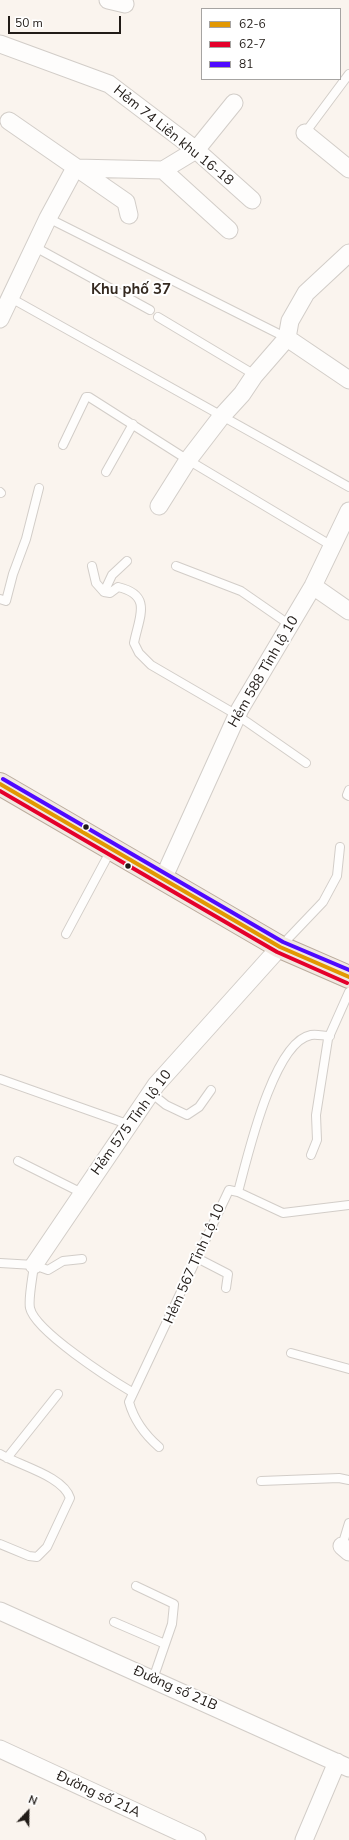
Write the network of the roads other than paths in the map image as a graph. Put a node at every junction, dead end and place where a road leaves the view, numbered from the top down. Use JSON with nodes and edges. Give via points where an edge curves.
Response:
{"nodes":[{"id":1,"x":108,"y":0,"type":"edge"},
{"id":2,"x":125,"y":4,"type":"dead end"},
{"id":3,"x":0,"y":44,"type":"edge"},
{"id":4,"x":349,"y":74,"type":"edge"},
{"id":5,"x":234,"y":103,"type":"dead end"},
{"id":6,"x":9,"y":120,"type":"dead end"},
{"id":7,"x":305,"y":133,"type":"joint"},
{"id":8,"x":196,"y":150,"type":"junction"},
{"id":9,"x":75,"y":168,"type":"junction"},
{"id":10,"x":349,"y":169,"type":"edge"},
{"id":11,"x":163,"y":170,"type":"junction"},
{"id":12,"x":252,"y":200,"type":"dead end"},
{"id":13,"x":129,"y":215,"type":"dead end"},
{"id":14,"x":48,"y":218,"type":"junction"},
{"id":15,"x":229,"y":230,"type":"dead end"},
{"id":16,"x":35,"y":246,"type":"junction"},
{"id":17,"x":349,"y":253,"type":"edge"},
{"id":18,"x":4,"y":295,"type":"edge"},
{"id":19,"x":150,"y":310,"type":"dead end"},
{"id":20,"x":158,"y":316,"type":"dead end"},
{"id":21,"x":0,"y":319,"type":"edge"},
{"id":22,"x":287,"y":338,"type":"junction"},
{"id":23,"x":255,"y":375,"type":"junction"},
{"id":24,"x":349,"y":380,"type":"edge"},
{"id":25,"x":221,"y":417,"type":"junction"},
{"id":26,"x":133,"y":424,"type":"junction"},
{"id":27,"x":63,"y":445,"type":"dead end"},
{"id":28,"x":188,"y":460,"type":"junction"},
{"id":29,"x":106,"y":472,"type":"dead end"},
{"id":30,"x":349,"y":487,"type":"edge"},
{"id":31,"x":39,"y":488,"type":"dead end"},
{"id":32,"x":159,"y":506,"type":"dead end"},
{"id":33,"x":349,"y":511,"type":"edge"},
{"id":34,"x":332,"y":546,"type":"junction"},
{"id":35,"x":127,"y":561,"type":"dead end"},
{"id":36,"x":92,"y":566,"type":"dead end"},
{"id":37,"x":176,"y":566,"type":"dead end"},
{"id":38,"x":313,"y":586,"type":"junction"},
{"id":39,"x":104,"y":592,"type":"junction"},
{"id":40,"x":0,"y":599,"type":"edge"},
{"id":41,"x":349,"y":611,"type":"edge"},
{"id":42,"x":290,"y":625,"type":"junction"},
{"id":43,"x":237,"y":715,"type":"junction"},
{"id":44,"x":306,"y":763,"type":"dead end"},
{"id":45,"x":0,"y":784,"type":"edge"},
{"id":46,"x":349,"y":790,"type":"edge"},
{"id":47,"x":349,"y":796,"type":"edge"},
{"id":48,"x":340,"y":847,"type":"dead end"},
{"id":49,"x":111,"y":849,"type":"junction"},
{"id":50,"x":163,"y":879,"type":"junction"},
{"id":51,"x":66,"y":934,"type":"dead end"},
{"id":52,"x":280,"y":947,"type":"junction"},
{"id":53,"x":349,"y":977,"type":"edge"},
{"id":54,"x":349,"y":992,"type":"edge"},
{"id":55,"x":330,"y":1036,"type":"junction"},
{"id":56,"x":0,"y":1079,"type":"edge"},
{"id":57,"x":210,"y":1090,"type":"dead end"},
{"id":58,"x":151,"y":1093,"type":"junction"},
{"id":59,"x":130,"y":1125,"type":"junction"},
{"id":60,"x":311,"y":1155,"type":"dead end"},
{"id":61,"x":18,"y":1161,"type":"dead end"},
{"id":62,"x":238,"y":1192,"type":"junction"},
{"id":63,"x":82,"y":1193,"type":"junction"},
{"id":64,"x":349,"y":1205,"type":"edge"},
{"id":65,"x":82,"y":1258,"type":"dead end"},
{"id":66,"x":197,"y":1258,"type":"junction"},
{"id":67,"x":0,"y":1263,"type":"edge"},
{"id":68,"x":34,"y":1265,"type":"junction"},
{"id":69,"x":226,"y":1288,"type":"dead end"},
{"id":70,"x":291,"y":1353,"type":"dead end"},
{"id":71,"x":349,"y":1369,"type":"edge"},
{"id":72,"x":132,"y":1392,"type":"junction"},
{"id":73,"x":58,"y":1394,"type":"dead end"},
{"id":74,"x":159,"y":1447,"type":"dead end"},
{"id":75,"x":4,"y":1456,"type":"edge"},
{"id":76,"x":349,"y":1480,"type":"edge"},
{"id":77,"x":261,"y":1481,"type":"dead end"},
{"id":78,"x":349,"y":1523,"type":"edge"},
{"id":79,"x":0,"y":1544,"type":"edge"},
{"id":80,"x":345,"y":1549,"type":"edge"},
{"id":81,"x":136,"y":1586,"type":"dead end"},
{"id":82,"x":0,"y":1611,"type":"edge"},
{"id":83,"x":114,"y":1622,"type":"dead end"},
{"id":84,"x":165,"y":1644,"type":"junction"},
{"id":85,"x":153,"y":1679,"type":"junction"},
{"id":86,"x":0,"y":1749,"type":"edge"},
{"id":87,"x":343,"y":1765,"type":"edge"},
{"id":88,"x":176,"y":1836,"type":"edge"},
{"id":89,"x":197,"y":1840,"type":"edge"},
{"id":90,"x":304,"y":1840,"type":"edge"}],
"edges":[{"from":1,"to":2,"type":"street"},
{"from":3,"to":8,"type":"street","name":"Hẻm 74 Liên khu 16-18","via":[[108,84]]},
{"from":4,"to":7,"type":"lane"},
{"from":5,"to":8,"type":"street"},
{"from":6,"to":9,"type":"street"},
{"from":7,"to":10,"type":"street"},
{"from":8,"to":11,"type":"street"},
{"from":8,"to":12,"type":"street","name":"Hẻm 74 Liên khu 16-18"},
{"from":9,"to":11,"type":"street"},
{"from":9,"to":13,"type":"street","via":[[126,202]]},
{"from":9,"to":14,"type":"street"},
{"from":11,"to":15,"type":"street"},
{"from":14,"to":16,"type":"street"},
{"from":14,"to":22,"type":"lane"},
{"from":16,"to":18,"type":"street"},
{"from":16,"to":19,"type":"lane"},
{"from":17,"to":22,"type":"street","via":[[306,293],[290,322]]},
{"from":18,"to":21,"type":"street"},
{"from":18,"to":25,"type":"lane"},
{"from":20,"to":23,"type":"lane"},
{"from":22,"to":23,"type":"street"},
{"from":22,"to":24,"type":"street"},
{"from":23,"to":25,"type":"street"},
{"from":25,"to":28,"type":"street"},
{"from":25,"to":30,"type":"lane"},
{"from":26,"to":27,"type":"lane","via":[[87,396]]},
{"from":26,"to":28,"type":"lane"},
{"from":26,"to":29,"type":"lane"},
{"from":28,"to":32,"type":"street"},
{"from":28,"to":34,"type":"lane"},
{"from":31,"to":40,"type":"lane","via":[[6,601]]},
{"from":33,"to":34,"type":"street","name":"Hẻm 588 Tỉnh lộ 10"},
{"from":34,"to":38,"type":"street","name":"Hẻm 588 Tỉnh lộ 10"},
{"from":35,"to":39,"type":"lane","via":[[112,575]]},
{"from":36,"to":39,"type":"lane","via":[[96,583]]},
{"from":37,"to":42,"type":"lane","via":[[241,591]]},
{"from":38,"to":41,"type":"street"},
{"from":38,"to":42,"type":"street","name":"Hẻm 588 Tỉnh lộ 10"},
{"from":39,"to":43,"type":"lane","via":[[110,593],[118,587],[131,590],[140,599],[142,612],[134,643],[139,653],[151,664]]},
{"from":42,"to":43,"type":"street","name":"Hẻm 588 Tỉnh lộ 10"},
{"from":43,"to":44,"type":"lane"},
{"from":43,"to":50,"type":"street","name":"Hẻm 588 Tỉnh lộ 10"},
{"from":45,"to":49,"type":"main road"},
{"from":46,"to":47,"type":"lane"},
{"from":48,"to":52,"type":"lane","via":[[338,876],[323,902]]},
{"from":49,"to":50,"type":"main road"},
{"from":49,"to":51,"type":"lane"},
{"from":50,"to":52,"type":"main road"},
{"from":52,"to":53,"type":"main road"},
{"from":52,"to":58,"type":"street","name":"Hẻm 575 Tỉnh lộ 10"},
{"from":54,"to":55,"type":"lane"},
{"from":55,"to":60,"type":"lane","via":[[316,1114],[317,1140]]},
{"from":55,"to":62,"type":"lane","name":"Hẻm 567 Tỉnh Lộ 10","via":[[311,1035],[299,1041],[288,1055],[264,1098]]},
{"from":56,"to":59,"type":"lane"},
{"from":57,"to":58,"type":"lane","via":[[199,1107],[187,1115],[166,1105]]},
{"from":58,"to":59,"type":"street","name":"Hẻm 575 Tỉnh lộ 10"},
{"from":59,"to":63,"type":"street","name":"Hẻm 575 Tỉnh lộ 10"},
{"from":61,"to":63,"type":"lane"},
{"from":62,"to":64,"type":"lane","via":[[283,1213]]},
{"from":62,"to":66,"type":"lane","name":"Hẻm 567 Tỉnh Lộ 10","via":[[229,1190]]},
{"from":63,"to":68,"type":"street","name":"Hẻm 575 Tỉnh lộ 10"},
{"from":65,"to":68,"type":"lane","via":[[63,1261],[48,1270]]},
{"from":66,"to":69,"type":"lane","via":[[228,1274]]},
{"from":66,"to":72,"type":"lane","name":"Hẻm 567 Tỉnh Lộ 10"},
{"from":67,"to":68,"type":"lane"},
{"from":68,"to":72,"type":"lane","via":[[30,1308],[46,1331]]},
{"from":70,"to":71,"type":"lane"},
{"from":72,"to":74,"type":"lane","via":[[129,1402],[133,1417]]},
{"from":73,"to":75,"type":"lane"},
{"from":75,"to":79,"type":"lane","via":[[56,1481],[67,1490],[70,1498],[47,1547],[37,1557]]},
{"from":76,"to":77,"type":"lane","via":[[339,1478]]},
{"from":78,"to":80,"type":"lane"},
{"from":81,"to":84,"type":"lane","via":[[174,1604],[172,1624]]},
{"from":82,"to":85,"type":"street","name":"Đường số 21B"},
{"from":83,"to":84,"type":"lane"},
{"from":84,"to":85,"type":"lane"},
{"from":85,"to":87,"type":"street","name":"Đường số 21B"},
{"from":86,"to":88,"type":"street","name":"Đường số 21A"},
{"from":87,"to":90,"type":"street"},
{"from":88,"to":89,"type":"street","name":"Đường số 21A"}]}
